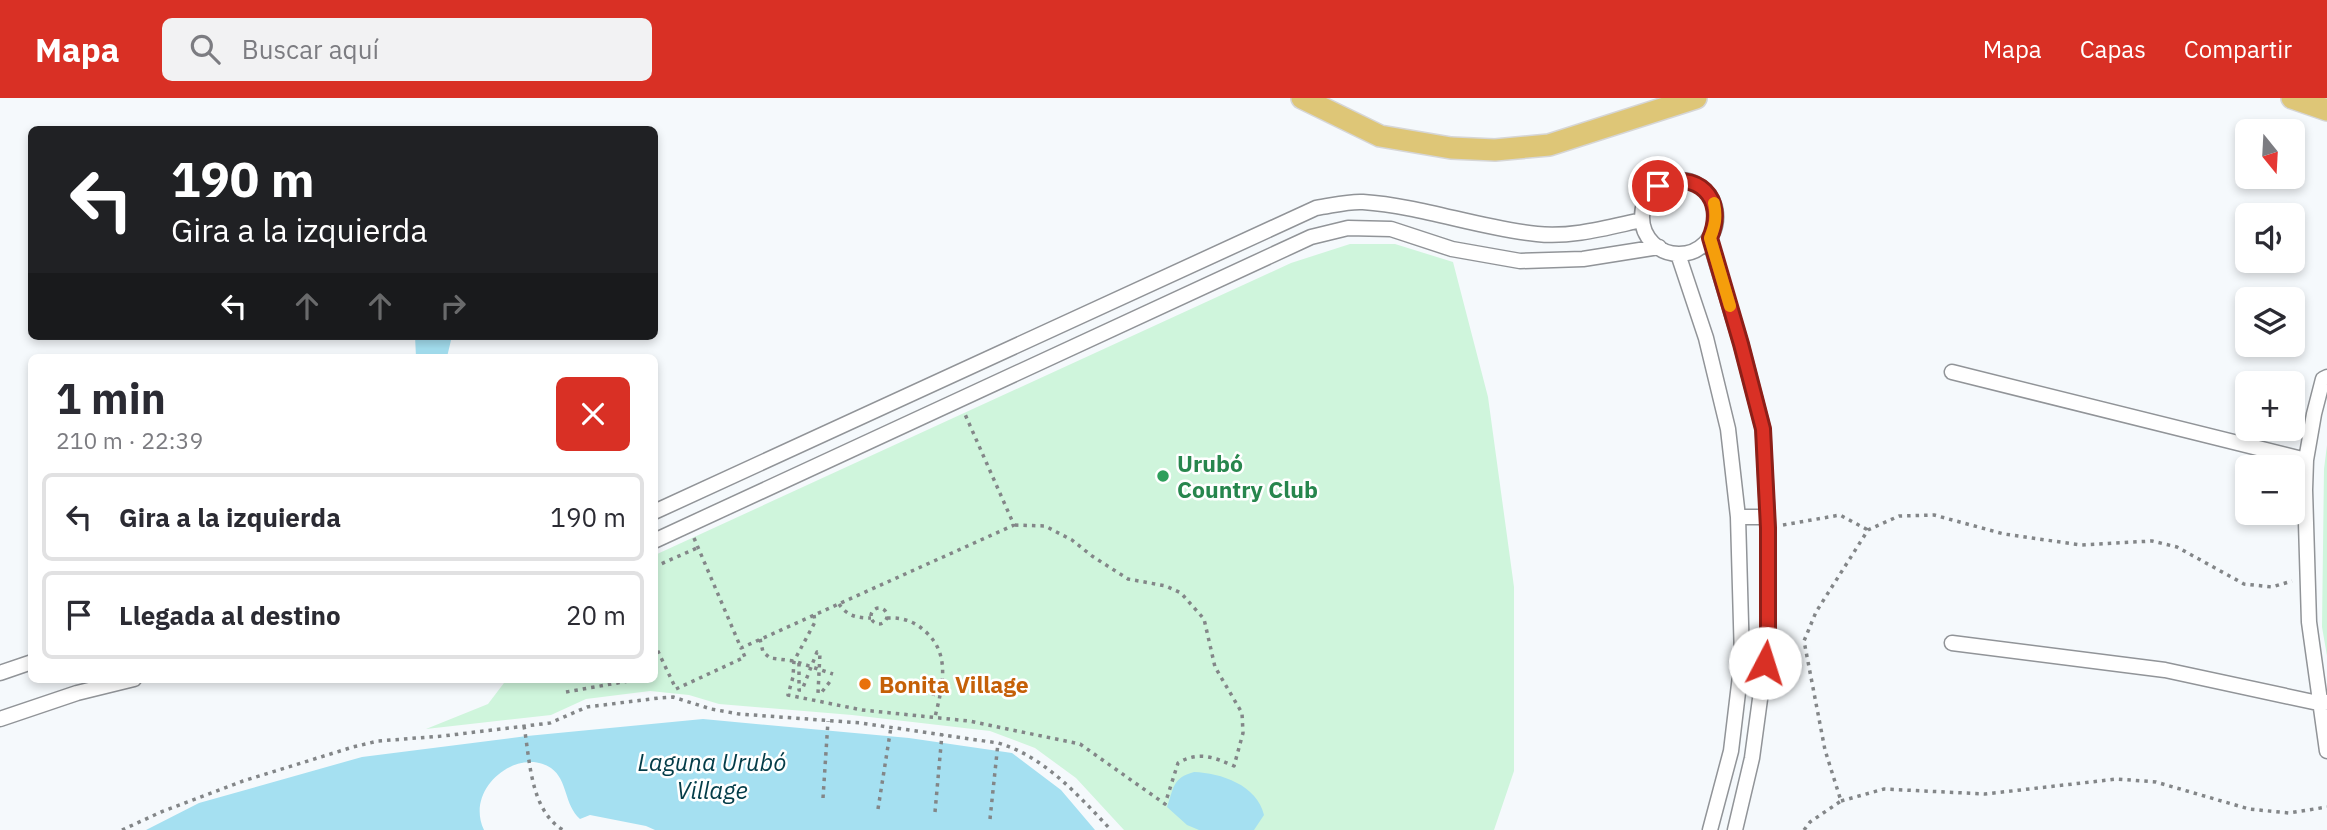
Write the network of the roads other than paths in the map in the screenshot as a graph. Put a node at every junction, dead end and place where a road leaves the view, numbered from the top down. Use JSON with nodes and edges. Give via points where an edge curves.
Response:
{"nodes":[{"id":1,"x":1302,"y":98,"type":"edge"},
{"id":2,"x":1696,"y":98,"type":"edge"},
{"id":3,"x":2292,"y":98,"type":"edge"},
{"id":4,"x":2327,"y":110,"type":"edge"},
{"id":5,"x":1347,"y":204,"type":"junction"},
{"id":6,"x":1642,"y":220,"type":"junction"},
{"id":7,"x":1348,"y":228,"type":"junction"},
{"id":8,"x":1710,"y":238,"type":"junction"},
{"id":9,"x":1659,"y":247,"type":"junction"},
{"id":10,"x":1678,"y":254,"type":"junction"},
{"id":11,"x":1952,"y":372,"type":"dead end"},
{"id":12,"x":2327,"y":377,"type":"edge"},
{"id":13,"x":2306,"y":460,"type":"junction"},
{"id":14,"x":724,"y":481,"type":"junction"},
{"id":15,"x":735,"y":505,"type":"junction"},
{"id":16,"x":658,"y":510,"type":"edge"},
{"id":17,"x":1738,"y":517,"type":"junction"},
{"id":18,"x":1768,"y":522,"type":"junction"},
{"id":19,"x":658,"y":539,"type":"edge"},
{"id":20,"x":1952,"y":643,"type":"dead end"},
{"id":21,"x":28,"y":663,"type":"edge"},
{"id":22,"x":0,"y":673,"type":"edge"},
{"id":23,"x":118,"y":683,"type":"edge"},
{"id":24,"x":2323,"y":702,"type":"edge"},
{"id":25,"x":0,"y":719,"type":"edge"},
{"id":26,"x":2327,"y":751,"type":"edge"},
{"id":27,"x":1710,"y":830,"type":"edge"},
{"id":28,"x":1735,"y":830,"type":"edge"}],
"edges":[{"from":1,"to":2,"type":"main road","via":[[1380,135],[1451,148],[1495,150],[1549,145]]},
{"from":3,"to":4,"type":"main road"},
{"from":5,"to":6,"type":"street","via":[[1360,201],[1408,207],[1539,235]]},
{"from":5,"to":7,"type":"street"},
{"from":5,"to":14,"type":"street","via":[[1316,208]]},
{"from":6,"to":8,"type":"street","via":[[1643,207],[1658,186],[1670,181],[1695,183],[1713,201],[1716,214]]},
{"from":6,"to":9,"type":"street"},
{"from":7,"to":9,"type":"street","via":[[1391,229],[1452,249],[1520,261],[1583,259]]},
{"from":7,"to":15,"type":"street","via":[[1311,237]]},
{"from":8,"to":10,"type":"street","via":[[1689,253]]},
{"from":8,"to":18,"type":"street","via":[[1763,429]]},
{"from":9,"to":10,"type":"street"},
{"from":10,"to":17,"type":"street","via":[[1706,338],[1728,429]]},
{"from":11,"to":13,"type":"street"},
{"from":12,"to":13,"type":"street","via":[[2314,414]]},
{"from":13,"to":24,"type":"street","via":[[2309,622]]},
{"from":14,"to":15,"type":"street"},
{"from":14,"to":16,"type":"street"},
{"from":15,"to":19,"type":"street"},
{"from":17,"to":18,"type":"street"},
{"from":17,"to":27,"type":"street","via":[[1742,659],[1731,751]]},
{"from":18,"to":28,"type":"street","via":[[1768,640],[1752,758]]},
{"from":20,"to":24,"type":"street","via":[[2165,670]]},
{"from":21,"to":22,"type":"street"},
{"from":23,"to":25,"type":"street"},
{"from":24,"to":26,"type":"street"}]}
